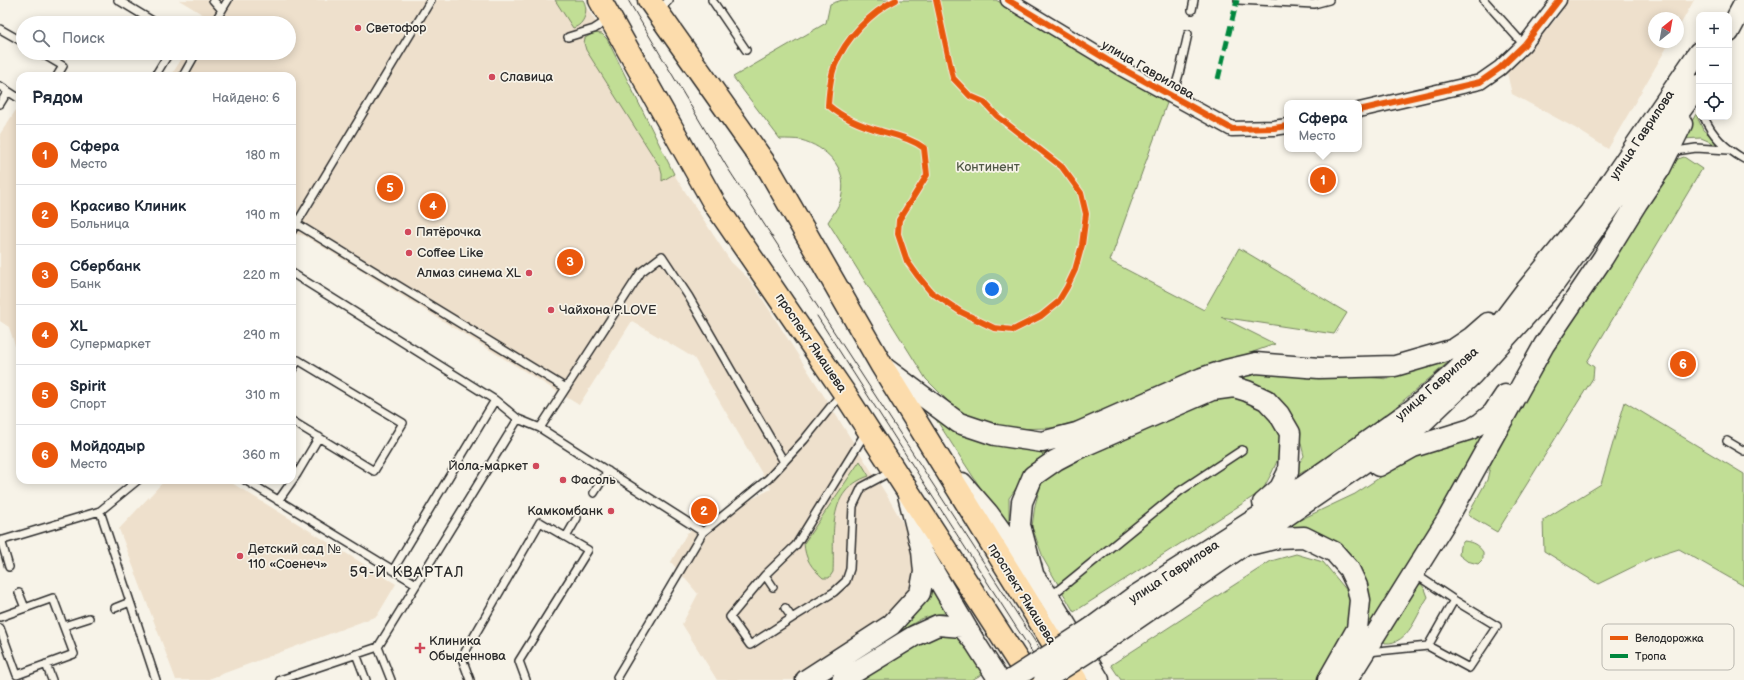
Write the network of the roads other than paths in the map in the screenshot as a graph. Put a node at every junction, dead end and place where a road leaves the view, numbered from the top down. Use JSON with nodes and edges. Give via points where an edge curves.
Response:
{"nodes":[{"id":1,"x":118,"y":0,"type":"edge"},
{"id":2,"x":213,"y":0,"type":"edge"},
{"id":3,"x":228,"y":0,"type":"edge"},
{"id":4,"x":431,"y":0,"type":"edge"},
{"id":5,"x":712,"y":0,"type":"edge"},
{"id":6,"x":1008,"y":0,"type":"edge"},
{"id":7,"x":1194,"y":0,"type":"edge"},
{"id":8,"x":1238,"y":0,"type":"edge"},
{"id":9,"x":1484,"y":0,"type":"edge"},
{"id":10,"x":1559,"y":0,"type":"edge"},
{"id":11,"x":1734,"y":0,"type":"edge"},
{"id":12,"x":1324,"y":1,"type":"edge"},
{"id":13,"x":658,"y":4,"type":"edge"},
{"id":14,"x":1744,"y":4,"type":"edge"},
{"id":15,"x":606,"y":9,"type":"edge"},
{"id":16,"x":222,"y":10,"type":"junction"},
{"id":17,"x":1192,"y":10,"type":"dead end"},
{"id":18,"x":1726,"y":12,"type":"edge"},
{"id":19,"x":144,"y":16,"type":"edge"},
{"id":20,"x":218,"y":16,"type":"edge"},
{"id":21,"x":1732,"y":26,"type":"edge"},
{"id":22,"x":0,"y":28,"type":"edge"},
{"id":23,"x":1188,"y":34,"type":"dead end"},
{"id":24,"x":568,"y":37,"type":"dead end"},
{"id":25,"x":16,"y":38,"type":"edge"},
{"id":26,"x":1524,"y":45,"type":"junction"},
{"id":27,"x":746,"y":50,"type":"dead end"},
{"id":28,"x":1696,"y":56,"type":"edge"},
{"id":29,"x":53,"y":60,"type":"edge"},
{"id":30,"x":165,"y":60,"type":"edge"},
{"id":31,"x":192,"y":60,"type":"edge"},
{"id":32,"x":59,"y":72,"type":"edge"},
{"id":33,"x":157,"y":72,"type":"edge"},
{"id":34,"x":185,"y":72,"type":"edge"},
{"id":35,"x":0,"y":86,"type":"edge"},
{"id":36,"x":1696,"y":89,"type":"edge"},
{"id":37,"x":8,"y":91,"type":"junction"},
{"id":38,"x":16,"y":96,"type":"edge"},
{"id":39,"x":1172,"y":97,"type":"junction"},
{"id":40,"x":1696,"y":98,"type":"edge"},
{"id":41,"x":0,"y":104,"type":"edge"},
{"id":42,"x":1362,"y":109,"type":"edge"},
{"id":43,"x":1705,"y":120,"type":"edge"},
{"id":44,"x":1284,"y":126,"type":"edge"},
{"id":45,"x":1728,"y":150,"type":"junction"},
{"id":46,"x":1744,"y":159,"type":"edge"},
{"id":47,"x":1660,"y":169,"type":"junction"},
{"id":48,"x":297,"y":224,"type":"joint"},
{"id":49,"x":296,"y":276,"type":"edge"},
{"id":50,"x":1526,"y":290,"type":"junction"},
{"id":51,"x":1544,"y":345,"type":"junction"},
{"id":52,"x":296,"y":363,"type":"edge"},
{"id":53,"x":882,"y":366,"type":"junction"},
{"id":54,"x":566,"y":388,"type":"junction"},
{"id":55,"x":844,"y":391,"type":"junction"},
{"id":56,"x":495,"y":400,"type":"junction"},
{"id":57,"x":518,"y":418,"type":"junction"},
{"id":58,"x":296,"y":423,"type":"edge"},
{"id":59,"x":540,"y":428,"type":"junction"},
{"id":60,"x":868,"y":428,"type":"junction"},
{"id":61,"x":319,"y":437,"type":"junction"},
{"id":62,"x":1727,"y":440,"type":"dead end"},
{"id":63,"x":929,"y":444,"type":"junction"},
{"id":64,"x":1242,"y":450,"type":"dead end"},
{"id":65,"x":1744,"y":451,"type":"edge"},
{"id":66,"x":784,"y":462,"type":"junction"},
{"id":67,"x":894,"y":470,"type":"junction"},
{"id":68,"x":608,"y":471,"type":"junction"},
{"id":69,"x":296,"y":475,"type":"edge"},
{"id":70,"x":133,"y":484,"type":"edge"},
{"id":71,"x":252,"y":484,"type":"edge"},
{"id":72,"x":290,"y":484,"type":"edge"},
{"id":73,"x":907,"y":489,"type":"junction"},
{"id":74,"x":1324,"y":489,"type":"junction"},
{"id":75,"x":594,"y":493,"type":"dead end"},
{"id":76,"x":278,"y":500,"type":"junction"},
{"id":77,"x":100,"y":511,"type":"junction"},
{"id":78,"x":577,"y":518,"type":"dead end"},
{"id":79,"x":703,"y":532,"type":"junction"},
{"id":80,"x":566,"y":537,"type":"junction"},
{"id":81,"x":0,"y":540,"type":"edge"},
{"id":82,"x":1241,"y":547,"type":"junction"},
{"id":83,"x":922,"y":551,"type":"junction"},
{"id":84,"x":9,"y":567,"type":"dead end"},
{"id":85,"x":393,"y":570,"type":"junction"},
{"id":86,"x":1413,"y":573,"type":"junction"},
{"id":87,"x":765,"y":575,"type":"junction"},
{"id":88,"x":1034,"y":577,"type":"junction"},
{"id":89,"x":416,"y":584,"type":"junction"},
{"id":90,"x":773,"y":587,"type":"dead end"},
{"id":91,"x":19,"y":593,"type":"dead end"},
{"id":92,"x":1049,"y":597,"type":"junction"},
{"id":93,"x":1132,"y":598,"type":"junction"},
{"id":94,"x":1454,"y":600,"type":"junction"},
{"id":95,"x":130,"y":602,"type":"junction"},
{"id":96,"x":25,"y":608,"type":"junction"},
{"id":97,"x":115,"y":608,"type":"dead end"},
{"id":98,"x":785,"y":608,"type":"dead end"},
{"id":99,"x":0,"y":617,"type":"edge"},
{"id":100,"x":89,"y":618,"type":"dead end"},
{"id":101,"x":792,"y":618,"type":"junction"},
{"id":102,"x":64,"y":626,"type":"junction"},
{"id":103,"x":0,"y":628,"type":"edge"},
{"id":104,"x":1095,"y":636,"type":"junction"},
{"id":105,"x":976,"y":644,"type":"junction"},
{"id":106,"x":1428,"y":646,"type":"junction"},
{"id":107,"x":378,"y":647,"type":"junction"},
{"id":108,"x":8,"y":649,"type":"junction"},
{"id":109,"x":0,"y":652,"type":"edge"},
{"id":110,"x":1364,"y":653,"type":"junction"},
{"id":111,"x":356,"y":654,"type":"junction"},
{"id":112,"x":46,"y":664,"type":"junction"},
{"id":113,"x":1349,"y":679,"type":"edge"},
{"id":114,"x":52,"y":680,"type":"edge"},
{"id":115,"x":156,"y":680,"type":"edge"},
{"id":116,"x":280,"y":680,"type":"edge"},
{"id":117,"x":366,"y":680,"type":"edge"},
{"id":118,"x":391,"y":680,"type":"edge"},
{"id":119,"x":470,"y":680,"type":"edge"},
{"id":120,"x":526,"y":680,"type":"edge"},
{"id":121,"x":618,"y":680,"type":"edge"},
{"id":122,"x":806,"y":680,"type":"edge"},
{"id":123,"x":842,"y":680,"type":"edge"},
{"id":124,"x":999,"y":680,"type":"edge"},
{"id":125,"x":1011,"y":680,"type":"edge"},
{"id":126,"x":1030,"y":680,"type":"edge"},
{"id":127,"x":1044,"y":680,"type":"edge"},
{"id":128,"x":1076,"y":680,"type":"edge"},
{"id":129,"x":1099,"y":680,"type":"edge"},
{"id":130,"x":1328,"y":680,"type":"edge"}],
"edges":[{"from":1,"to":19,"type":"lane"},
{"from":2,"to":16,"type":"lane"},
{"from":3,"to":16,"type":"lane"},
{"from":4,"to":48,"type":"lane"},
{"from":5,"to":27,"type":"lane"},
{"from":6,"to":39,"type":"street","name":"улица Гаврилова"},
{"from":7,"to":17,"type":"lane"},
{"from":8,"to":12,"type":"lane","via":[[1314,4]]},
{"from":9,"to":26,"type":"lane"},
{"from":10,"to":26,"type":"street"},
{"from":11,"to":18,"type":"main road"},
{"from":13,"to":53,"type":"main road","name":"проспект Ямашева","via":[[770,170]]},
{"from":14,"to":21,"type":"main road"},
{"from":15,"to":24,"type":"lane","via":[[594,29]]},
{"from":15,"to":55,"type":"main road","name":"проспект Ямашева","via":[[714,203]]},
{"from":16,"to":20,"type":"lane"},
{"from":22,"to":25,"type":"lane"},
{"from":23,"to":39,"type":"lane"},
{"from":26,"to":42,"type":"street","via":[[1500,68],[1480,82]]},
{"from":28,"to":50,"type":"main road","name":"улица Гаврилова","via":[[1590,212]]},
{"from":29,"to":32,"type":"lane","via":[[63,66]]},
{"from":30,"to":33,"type":"lane"},
{"from":31,"to":34,"type":"lane"},
{"from":35,"to":37,"type":"lane"},
{"from":36,"to":74,"type":"main road","name":"улица Гаврилова","via":[[1552,287],[1472,375],[1423,422]]},
{"from":37,"to":38,"type":"lane"},
{"from":37,"to":41,"type":"lane"},
{"from":39,"to":44,"type":"street","name":"улица Гаврилова","via":[[1232,129]]},
{"from":40,"to":47,"type":"main road"},
{"from":43,"to":45,"type":"lane"},
{"from":45,"to":46,"type":"lane"},
{"from":45,"to":47,"type":"lane","via":[[1696,148],[1676,151]]},
{"from":47,"to":51,"type":"main road"},
{"from":48,"to":54,"type":"lane"},
{"from":49,"to":56,"type":"lane"},
{"from":50,"to":53,"type":"main road","via":[[1472,337],[1454,349],[1396,366],[1319,368],[1256,363],[1202,378],[1077,433],[1042,442],[995,435],[959,423]]},
{"from":50,"to":93,"type":"main road","name":"улица Гаврилова","via":[[1492,335],[1454,373],[1412,409],[1277,505]]},
{"from":51,"to":74,"type":"main road","via":[[1518,374],[1493,413],[1481,423],[1462,433],[1413,447],[1369,473]]},
{"from":51,"to":86,"type":"main road","via":[[1448,518]]},
{"from":52,"to":61,"type":"lane","via":[[298,360],[403,423],[374,471]]},
{"from":53,"to":63,"type":"main road","name":"проспект Ямашева"},
{"from":54,"to":59,"type":"lane"},
{"from":54,"to":66,"type":"lane","via":[[641,272],[662,256]]},
{"from":55,"to":60,"type":"main road","name":"проспект Ямашева"},
{"from":55,"to":66,"type":"lane"},
{"from":56,"to":57,"type":"lane"},
{"from":56,"to":85,"type":"lane"},
{"from":57,"to":59,"type":"lane"},
{"from":57,"to":89,"type":"lane"},
{"from":58,"to":61,"type":"lane"},
{"from":59,"to":68,"type":"lane"},
{"from":60,"to":67,"type":"main road","name":"проспект Ямашева"},
{"from":60,"to":87,"type":"lane","via":[[796,546]]},
{"from":61,"to":69,"type":"lane"},
{"from":62,"to":65,"type":"lane"},
{"from":63,"to":88,"type":"main road","via":[[988,513]]},
{"from":63,"to":128,"type":"main road","name":"проспект Ямашева"},
{"from":64,"to":92,"type":"lane","via":[[1180,491]]},
{"from":66,"to":79,"type":"lane","via":[[768,479]]},
{"from":67,"to":73,"type":"main road","name":"проспект Ямашева"},
{"from":67,"to":101,"type":"lane","via":[[862,487],[853,506],[850,569],[846,581],[834,592]]},
{"from":68,"to":75,"type":"lane"},
{"from":68,"to":79,"type":"lane"},
{"from":70,"to":77,"type":"lane"},
{"from":71,"to":76,"type":"lane"},
{"from":72,"to":76,"type":"lane"},
{"from":73,"to":83,"type":"main road"},
{"from":73,"to":126,"type":"main road","name":"проспект Ямашева"},
{"from":74,"to":82,"type":"main road","name":"улица Гаврилова"},
{"from":76,"to":85,"type":"lane"},
{"from":77,"to":81,"type":"lane"},
{"from":77,"to":95,"type":"lane"},
{"from":78,"to":80,"type":"lane"},
{"from":79,"to":121,"type":"lane","via":[[617,677]]},
{"from":80,"to":119,"type":"lane","via":[[540,522],[465,652],[463,661]]},
{"from":80,"to":120,"type":"lane","via":[[588,550],[519,661]]},
{"from":81,"to":84,"type":"lane"},
{"from":82,"to":104,"type":"main road","name":"улица Гаврилова"},
{"from":82,"to":130,"type":"main road","via":[[1278,538],[1304,537],[1334,552],[1349,569],[1360,600],[1357,629]]},
{"from":83,"to":105,"type":"main road"},
{"from":83,"to":122,"type":"main road","via":[[924,572],[920,593],[914,601],[891,625]]},
{"from":85,"to":89,"type":"lane"},
{"from":86,"to":94,"type":"lane"},
{"from":86,"to":110,"type":"main road"},
{"from":87,"to":90,"type":"lane"},
{"from":87,"to":101,"type":"lane","via":[[730,618],[750,645]]},
{"from":88,"to":92,"type":"main road"},
{"from":88,"to":93,"type":"main road","via":[[1020,525],[1022,502],[1033,476],[1077,448],[1212,390],[1234,387],[1266,400],[1279,414],[1290,434],[1288,472],[1280,488],[1266,502],[1157,576]]},
{"from":89,"to":107,"type":"lane"},
{"from":91,"to":96,"type":"lane"},
{"from":92,"to":129,"type":"main road"},
{"from":93,"to":104,"type":"main road","name":"улица Гаврилова"},
{"from":94,"to":106,"type":"lane"},
{"from":94,"to":106,"type":"lane","via":[[1497,626],[1469,668]]},
{"from":95,"to":97,"type":"lane"},
{"from":95,"to":115,"type":"lane"},
{"from":96,"to":99,"type":"lane"},
{"from":96,"to":102,"type":"lane","via":[[53,598]]},
{"from":98,"to":101,"type":"lane"},
{"from":100,"to":102,"type":"lane"},
{"from":102,"to":112,"type":"lane","via":[[74,654]]},
{"from":103,"to":108,"type":"lane"},
{"from":104,"to":125,"type":"main road","bridge":true},
{"from":104,"to":127,"type":"main road","bridge":true},
{"from":105,"to":123,"type":"main road","via":[[962,627],[938,625],[914,636]]},
{"from":105,"to":124,"type":"main road"},
{"from":106,"to":110,"type":"lane"},
{"from":107,"to":111,"type":"lane"},
{"from":107,"to":118,"type":"lane"},
{"from":108,"to":109,"type":"lane"},
{"from":108,"to":112,"type":"lane","via":[[17,675]]},
{"from":110,"to":113,"type":"main road"},
{"from":111,"to":116,"type":"lane"},
{"from":111,"to":117,"type":"lane"},
{"from":112,"to":114,"type":"lane"}]}
